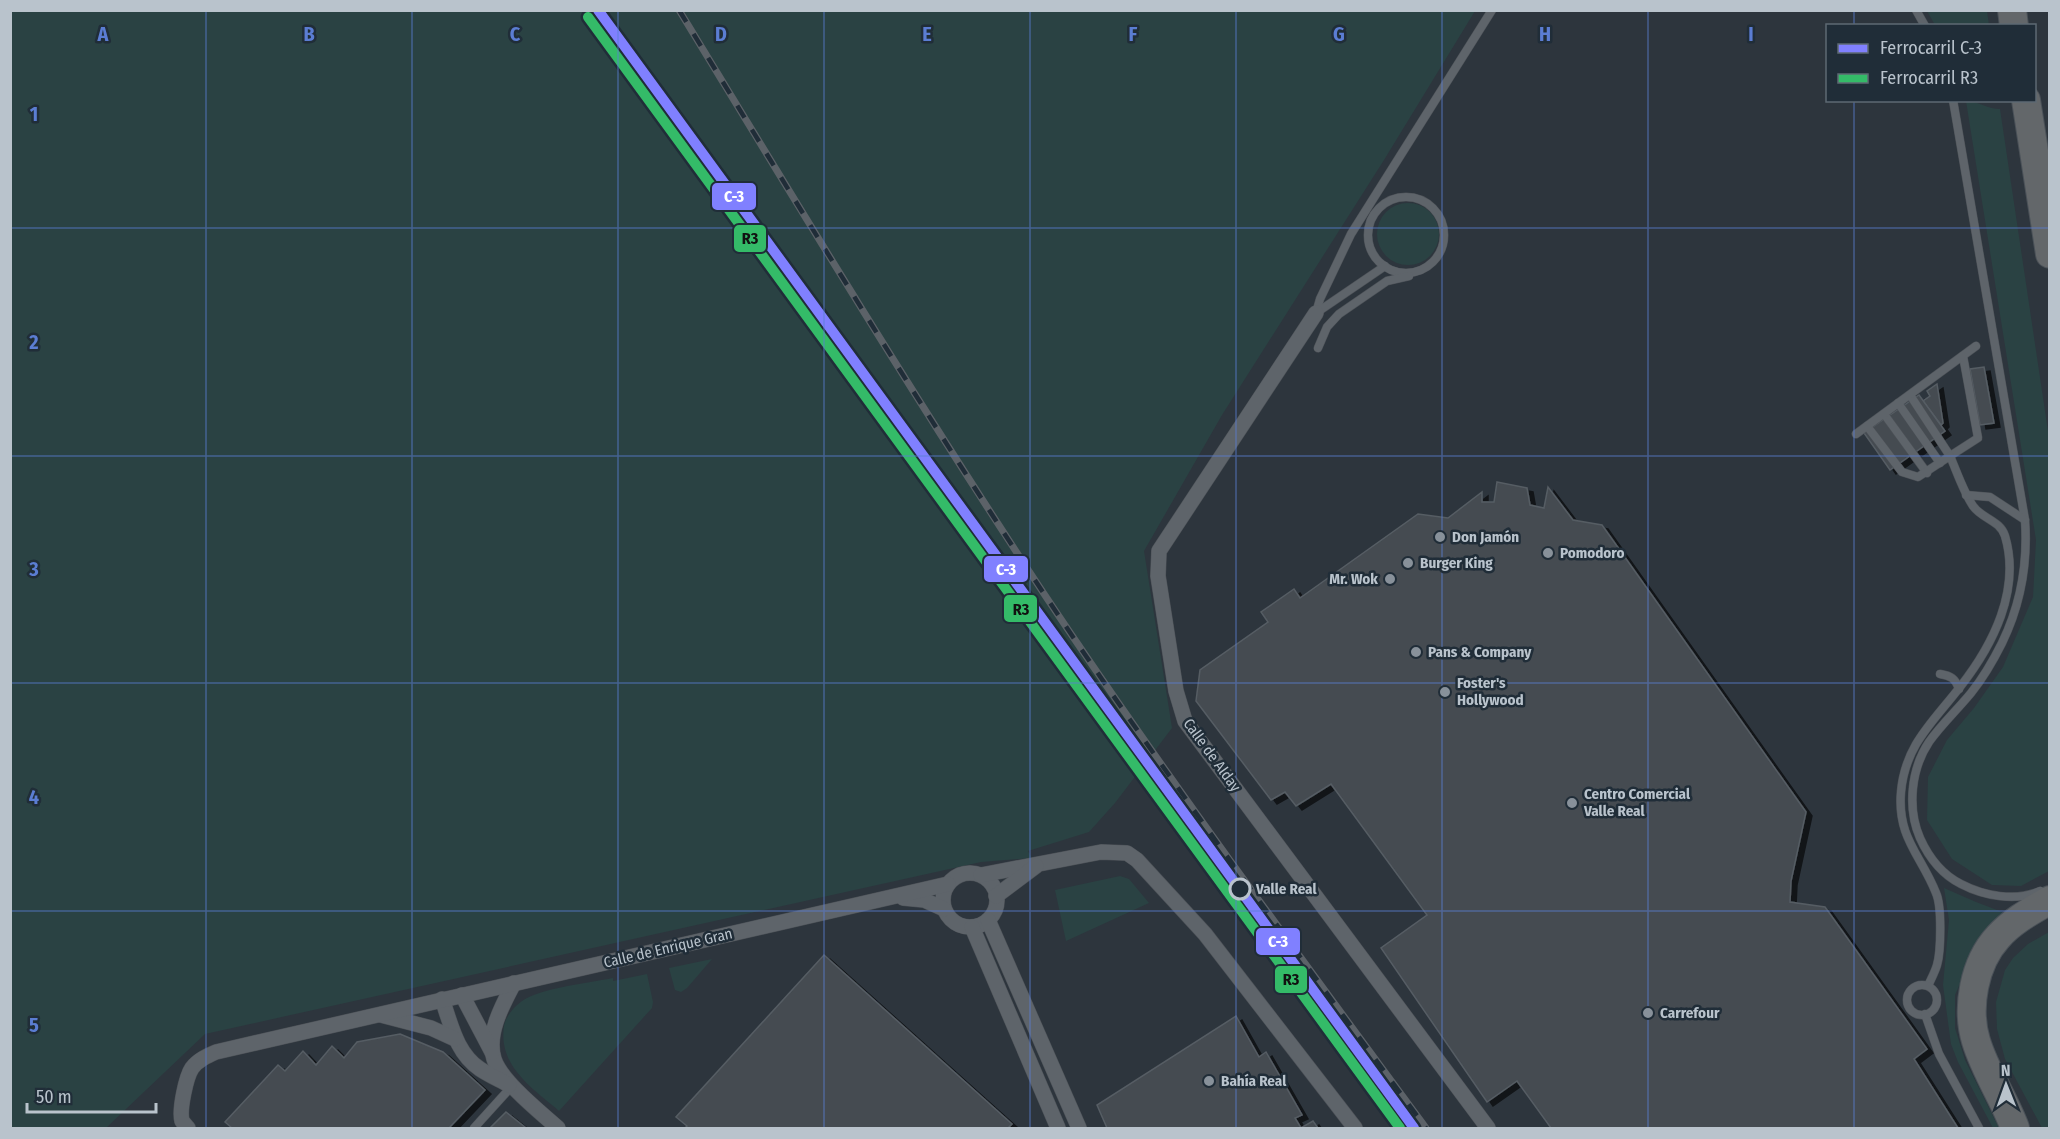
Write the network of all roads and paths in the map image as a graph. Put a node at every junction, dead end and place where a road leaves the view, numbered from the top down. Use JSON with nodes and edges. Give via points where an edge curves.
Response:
{"nodes":[{"id":1,"x":1492,"y":10,"type":"edge"},
{"id":2,"x":1916,"y":10,"type":"edge"},
{"id":3,"x":1924,"y":24,"type":"edge"},
{"id":4,"x":1953,"y":102,"type":"edge"},
{"id":5,"x":2026,"y":102,"type":"edge"},
{"id":6,"x":1374,"y":215,"type":"junction"},
{"id":7,"x":1351,"y":234,"type":"junction"},
{"id":8,"x":2049,"y":254,"type":"edge"},
{"id":9,"x":1385,"y":266,"type":"junction"},
{"id":10,"x":1420,"y":270,"type":"junction"},
{"id":11,"x":1316,"y":313,"type":"junction"},
{"id":12,"x":1976,"y":346,"type":"dead end"},
{"id":13,"x":1318,"y":348,"type":"dead end"},
{"id":14,"x":1963,"y":356,"type":"junction"},
{"id":15,"x":1910,"y":395,"type":"junction"},
{"id":16,"x":1898,"y":403,"type":"junction"},
{"id":17,"x":1884,"y":414,"type":"junction"},
{"id":18,"x":1867,"y":426,"type":"junction"},
{"id":19,"x":1856,"y":434,"type":"dead end"},
{"id":20,"x":1950,"y":456,"type":"junction"},
{"id":21,"x":1940,"y":463,"type":"junction"},
{"id":22,"x":1927,"y":473,"type":"junction"},
{"id":23,"x":1966,"y":495,"type":"junction"},
{"id":24,"x":2025,"y":520,"type":"junction"},
{"id":25,"x":1940,"y":674,"type":"dead end"},
{"id":26,"x":1959,"y":689,"type":"junction"},
{"id":27,"x":1036,"y":866,"type":"junction"},
{"id":28,"x":981,"y":875,"type":"junction"},
{"id":29,"x":948,"y":884,"type":"junction"},
{"id":30,"x":2049,"y":893,"type":"edge"},
{"id":31,"x":996,"y":896,"type":"junction"},
{"id":32,"x":894,"y":897,"type":"junction"},
{"id":33,"x":944,"y":909,"type":"junction"},
{"id":34,"x":988,"y":920,"type":"junction"},
{"id":35,"x":2049,"y":921,"type":"edge"},
{"id":36,"x":972,"y":927,"type":"junction"},
{"id":37,"x":514,"y":983,"type":"junction"},
{"id":38,"x":1928,"y":986,"type":"junction"},
{"id":39,"x":462,"y":994,"type":"junction"},
{"id":40,"x":1973,"y":994,"type":"junction"},
{"id":41,"x":442,"y":999,"type":"junction"},
{"id":42,"x":379,"y":1014,"type":"junction"},
{"id":43,"x":1925,"y":1014,"type":"junction"},
{"id":44,"x":455,"y":1039,"type":"junction"},
{"id":45,"x":494,"y":1058,"type":"junction"},
{"id":46,"x":512,"y":1086,"type":"junction"},
{"id":47,"x":188,"y":1128,"type":"edge"},
{"id":48,"x":474,"y":1128,"type":"edge"},
{"id":49,"x":558,"y":1128,"type":"edge"},
{"id":50,"x":1058,"y":1128,"type":"edge"},
{"id":51,"x":1079,"y":1128,"type":"edge"},
{"id":52,"x":1356,"y":1128,"type":"edge"},
{"id":53,"x":1488,"y":1128,"type":"edge"},
{"id":54,"x":1978,"y":1128,"type":"edge"},
{"id":55,"x":2015,"y":1128,"type":"edge"}],
"edges":[{"from":1,"to":7,"type":"lane"},
{"from":2,"to":3,"type":"lane"},
{"from":4,"to":24,"type":"lane"},
{"from":5,"to":8,"type":"highway"},
{"from":6,"to":7,"type":"lane"},
{"from":6,"to":9,"type":"lane","via":[[1369,239]]},
{"from":6,"to":10,"type":"lane","via":[[1399,198],[1414,198],[1434,209],[1444,230],[1443,245],[1432,263]]},
{"from":7,"to":11,"type":"lane"},
{"from":9,"to":10,"type":"lane","via":[[1400,272]]},
{"from":9,"to":11,"type":"lane"},
{"from":10,"to":13,"type":"lane","via":[[1387,281],[1339,314],[1327,327]]},
{"from":11,"to":53,"type":"street","name":"Calle de Alday","via":[[1159,551],[1158,576],[1176,691],[1185,721]]},
{"from":12,"to":14,"type":"lane"},
{"from":14,"to":15,"type":"lane"},
{"from":14,"to":20,"type":"lane","via":[[1978,438]]},
{"from":15,"to":16,"type":"lane"},
{"from":15,"to":20,"type":"lane"},
{"from":16,"to":17,"type":"lane"},
{"from":16,"to":21,"type":"lane"},
{"from":17,"to":18,"type":"lane"},
{"from":17,"to":22,"type":"lane"},
{"from":18,"to":19,"type":"lane"},
{"from":18,"to":22,"type":"lane","via":[[1902,472],[1918,477]]},
{"from":20,"to":21,"type":"lane"},
{"from":20,"to":23,"type":"lane"},
{"from":21,"to":22,"type":"lane"},
{"from":23,"to":24,"type":"lane","via":[[1990,497]]},
{"from":23,"to":26,"type":"lane","via":[[1974,508],[2003,531],[2009,564],[2007,595],[1998,625]]},
{"from":24,"to":30,"type":"lane","via":[[2024,580],[2009,627],[1980,681],[1923,753],[1912,806],[1924,847],[1951,879],[1974,890],[2010,897]]},
{"from":25,"to":26,"type":"lane","via":[[1950,676]]},
{"from":26,"to":38,"type":"lane","via":[[1915,743],[1901,791],[1906,837],[1939,901],[1937,964]]},
{"from":27,"to":28,"type":"street"},
{"from":27,"to":31,"type":"street"},
{"from":27,"to":52,"type":"street","via":[[1101,852],[1127,853],[1137,860],[1204,934]]},
{"from":28,"to":29,"type":"street","via":[[963,874]]},
{"from":28,"to":31,"type":"street","via":[[994,887]]},
{"from":29,"to":32,"type":"street","name":"Calle de Enrique Gran"},
{"from":29,"to":33,"type":"street"},
{"from":30,"to":40,"type":"highway","via":[[1998,937],[1979,968]]},
{"from":31,"to":34,"type":"street"},
{"from":32,"to":33,"type":"street","name":"Calle de Enrique Gran","via":[[924,900]]},
{"from":32,"to":37,"type":"street","name":"Calle de Enrique Gran"},
{"from":33,"to":36,"type":"street","via":[[955,922]]},
{"from":34,"to":36,"type":"street"},
{"from":34,"to":51,"type":"street"},
{"from":35,"to":40,"type":"highway","via":[[2004,949]]},
{"from":36,"to":50,"type":"street"},
{"from":37,"to":39,"type":"street","name":"Calle de Enrique Gran"},
{"from":37,"to":45,"type":"street","via":[[497,1017]]},
{"from":38,"to":43,"type":"lane","via":[[1937,1002]]},
{"from":38,"to":43,"type":"lane","via":[[1914,987],[1907,999],[1914,1012]]},
{"from":39,"to":41,"type":"street","name":"Calle de Enrique Gran"},
{"from":39,"to":45,"type":"street"},
{"from":40,"to":55,"type":"highway","via":[[1976,1041]]},
{"from":41,"to":42,"type":"street","name":"Calle de Enrique Gran"},
{"from":41,"to":44,"type":"street"},
{"from":42,"to":44,"type":"street"},
{"from":42,"to":47,"type":"street","name":"Calle de Enrique Gran","via":[[204,1057],[190,1070],[185,1089],[182,1121]]},
{"from":43,"to":54,"type":"lane","via":[[1939,1054]]},
{"from":44,"to":46,"type":"street","via":[[465,1056],[480,1069]]},
{"from":45,"to":46,"type":"street"},
{"from":46,"to":48,"type":"lane"},
{"from":46,"to":49,"type":"street"}]}
